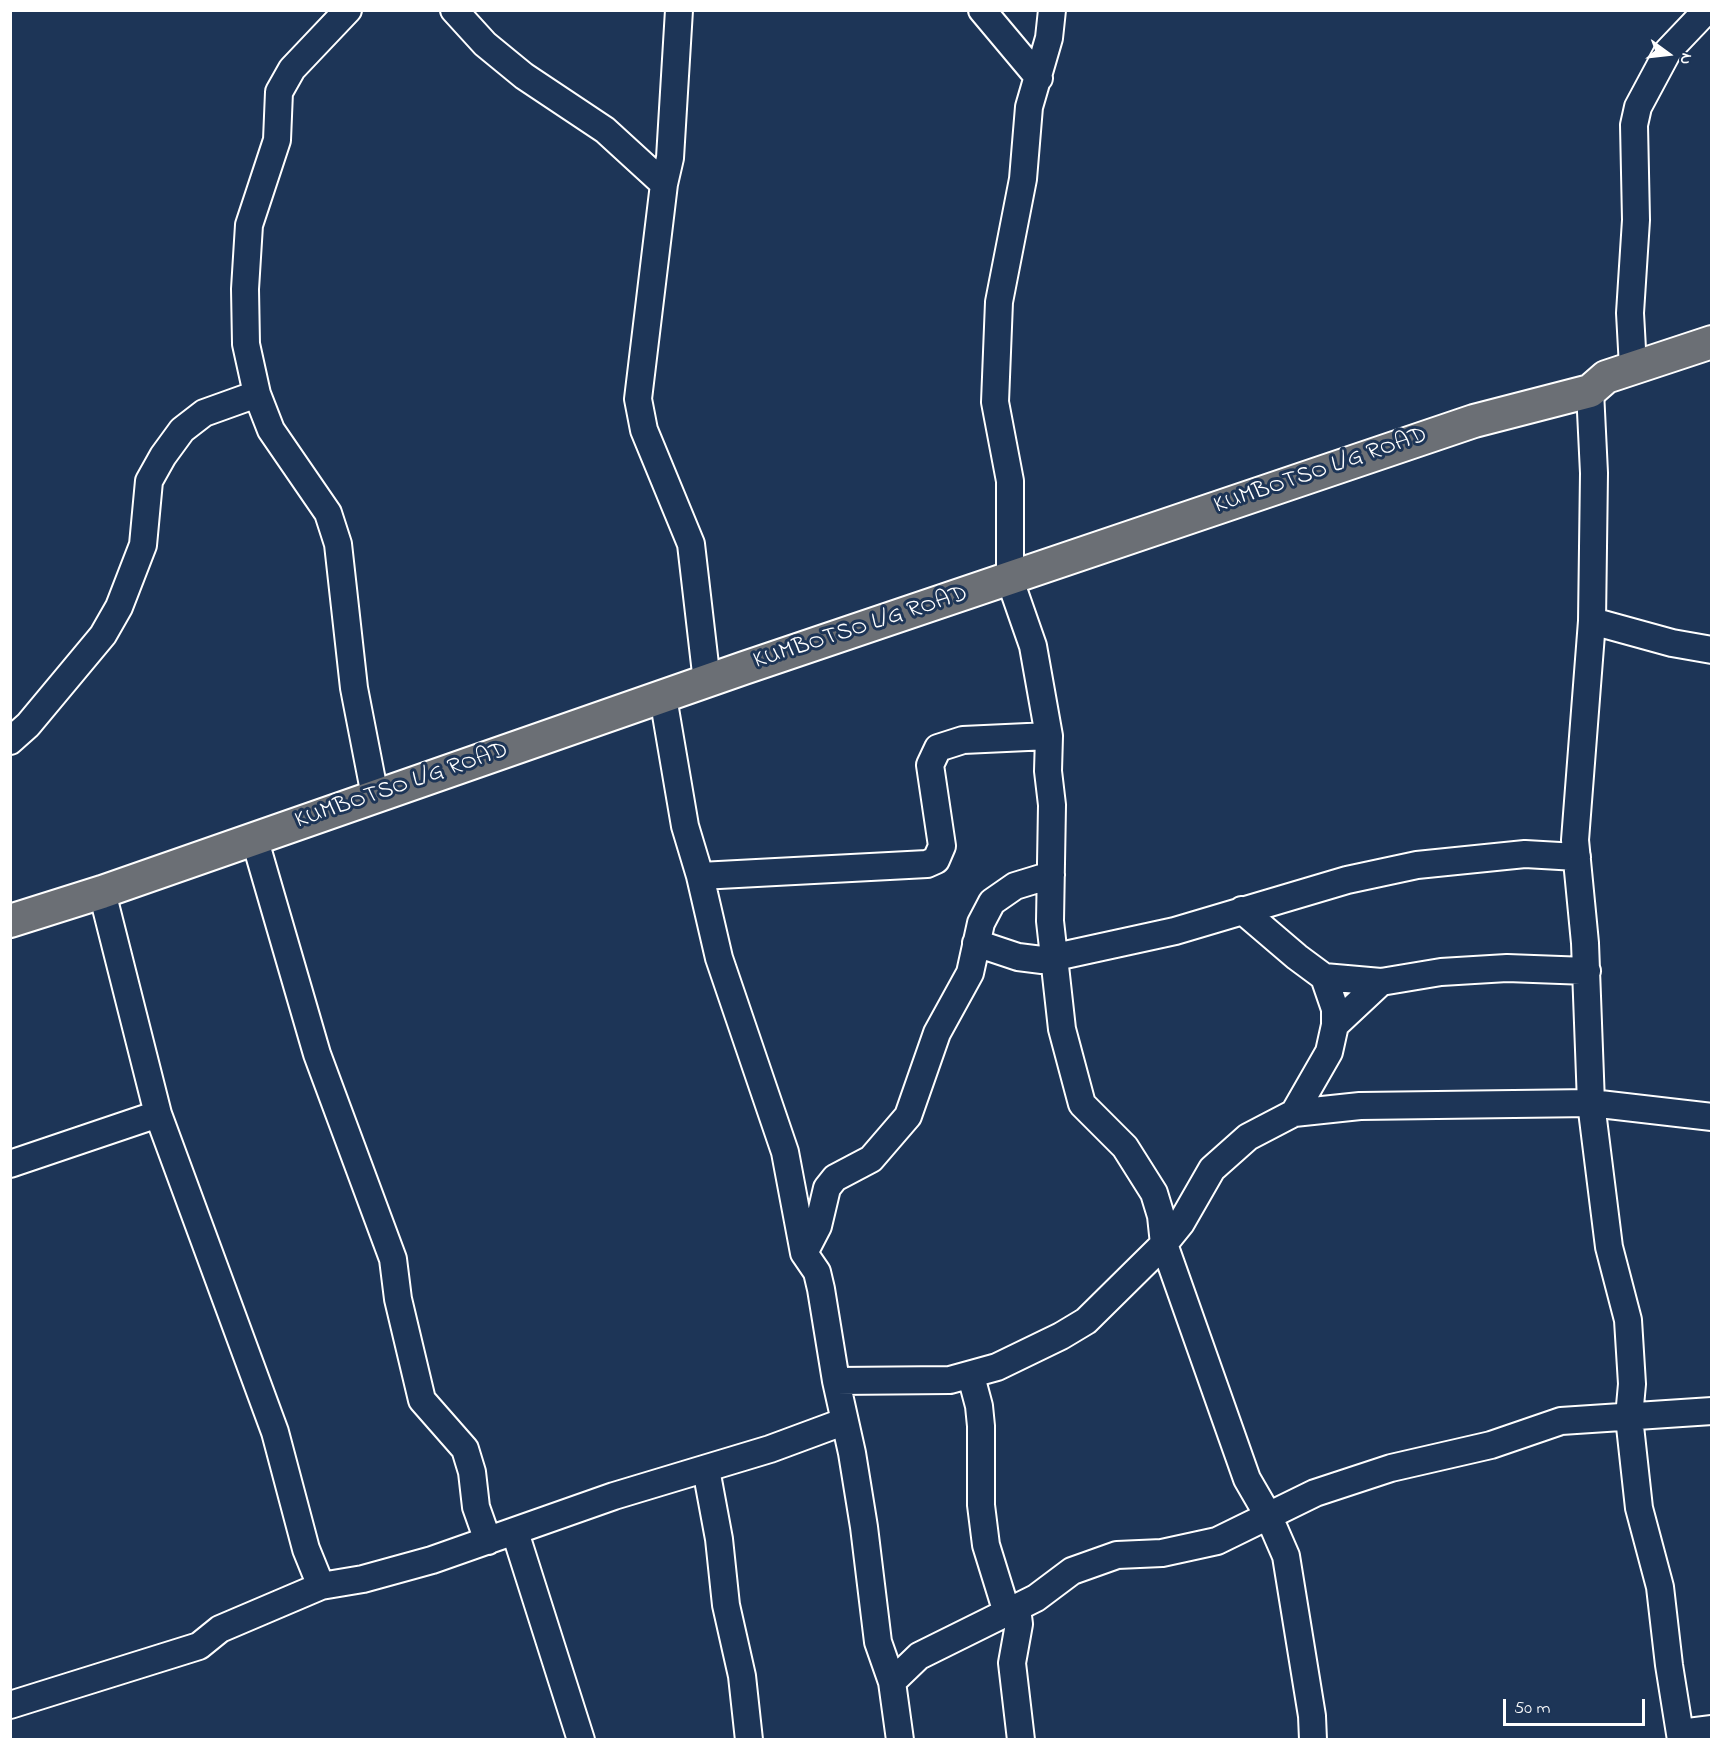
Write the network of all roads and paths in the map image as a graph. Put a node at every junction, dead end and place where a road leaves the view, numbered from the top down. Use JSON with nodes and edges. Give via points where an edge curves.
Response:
{"nodes":[{"id":1,"x":348,"y":10,"type":"edge"},
{"id":2,"x":454,"y":10,"type":"edge"},
{"id":3,"x":680,"y":10,"type":"edge"},
{"id":4,"x":982,"y":10,"type":"edge"},
{"id":5,"x":1052,"y":10,"type":"edge"},
{"id":6,"x":1707,"y":10,"type":"edge"},
{"id":7,"x":1039,"y":78,"type":"junction"},
{"id":8,"x":664,"y":184,"type":"junction"},
{"id":9,"x":1712,"y":342,"type":"edge"},
{"id":10,"x":1634,"y":367,"type":"junction"},
{"id":11,"x":1590,"y":391,"type":"junction"},
{"id":12,"x":257,"y":394,"type":"junction"},
{"id":13,"x":1010,"y":580,"type":"junction"},
{"id":14,"x":1592,"y":621,"type":"junction"},
{"id":15,"x":1712,"y":650,"type":"edge"},
{"id":16,"x":707,"y":682,"type":"junction"},
{"id":17,"x":663,"y":697,"type":"junction"},
{"id":18,"x":1049,"y":736,"type":"junction"},
{"id":19,"x":10,"y":741,"type":"edge"},
{"id":20,"x":375,"y":796,"type":"junction"},
{"id":21,"x":254,"y":837,"type":"junction"},
{"id":22,"x":1577,"y":857,"type":"junction"},
{"id":23,"x":1051,"y":875,"type":"junction"},
{"id":24,"x":700,"y":876,"type":"junction"},
{"id":25,"x":102,"y":892,"type":"junction"},
{"id":26,"x":1242,"y":910,"type":"junction"},
{"id":27,"x":10,"y":921,"type":"edge"},
{"id":28,"x":976,"y":943,"type":"junction"},
{"id":29,"x":1055,"y":956,"type":"junction"},
{"id":30,"x":1587,"y":972,"type":"junction"},
{"id":31,"x":1324,"y":977,"type":"junction"},
{"id":32,"x":1381,"y":982,"type":"junction"},
{"id":33,"x":1335,"y":1025,"type":"junction"},
{"id":34,"x":1591,"y":1103,"type":"junction"},
{"id":35,"x":1294,"y":1113,"type":"junction"},
{"id":36,"x":158,"y":1114,"type":"junction"},
{"id":37,"x":1712,"y":1117,"type":"edge"},
{"id":38,"x":10,"y":1164,"type":"edge"},
{"id":39,"x":1154,"y":1193,"type":"junction"},
{"id":40,"x":1195,"y":1199,"type":"junction"},
{"id":41,"x":1164,"y":1244,"type":"junction"},
{"id":42,"x":804,"y":1253,"type":"junction"},
{"id":43,"x":971,"y":1376,"type":"junction"},
{"id":44,"x":836,"y":1381,"type":"junction"},
{"id":45,"x":1712,"y":1411,"type":"edge"},
{"id":46,"x":1629,"y":1418,"type":"junction"},
{"id":47,"x":843,"y":1422,"type":"junction"},
{"id":48,"x":706,"y":1469,"type":"junction"},
{"id":49,"x":1269,"y":1517,"type":"junction"},
{"id":50,"x":515,"y":1532,"type":"junction"},
{"id":51,"x":488,"y":1541,"type":"junction"},
{"id":52,"x":321,"y":1586,"type":"junction"},
{"id":53,"x":1012,"y":1610,"type":"junction"},
{"id":54,"x":892,"y":1682,"type":"junction"},
{"id":55,"x":10,"y":1705,"type":"edge"},
{"id":56,"x":1712,"y":1729,"type":"edge"},
{"id":57,"x":1681,"y":1736,"type":"edge"},
{"id":58,"x":581,"y":1740,"type":"edge"},
{"id":59,"x":749,"y":1740,"type":"edge"},
{"id":60,"x":900,"y":1740,"type":"edge"},
{"id":61,"x":1021,"y":1740,"type":"edge"},
{"id":62,"x":1313,"y":1740,"type":"edge"}],
"edges":[{"from":1,"to":12,"type":"street","via":[[292,69],[279,92],[277,140],[249,225],[247,251],[246,344]]},
{"from":2,"to":8,"type":"street","via":[[492,50],[605,130]]},
{"from":3,"to":8,"type":"street","via":[[670,158]]},
{"from":4,"to":7,"type":"street"},
{"from":5,"to":7,"type":"street"},
{"from":6,"to":10,"type":"street","via":[[1668,51],[1638,107],[1634,125],[1636,220],[1630,313]]},
{"from":7,"to":13,"type":"street","via":[[1029,107],[1023,179],[999,302],[995,356],[995,402],[1010,481]]},
{"from":8,"to":16,"type":"street","via":[[638,399],[644,430],[691,544]]},
{"from":9,"to":10,"type":"main road","name":"KUMBOTSO L/G ROAD"},
{"from":10,"to":11,"type":"main road","name":"KUMBOTSO L/G ROAD","via":[[1606,377]]},
{"from":11,"to":13,"type":"main road","name":"KUMBOTSO L/G ROAD","via":[[1474,421]]},
{"from":11,"to":14,"type":"street","via":[[1594,472]]},
{"from":12,"to":19,"type":"street","via":[[204,412],[182,430],[163,456],[149,481],[143,545],[119,607],[103,635]]},
{"from":12,"to":20,"type":"street","via":[[271,430],[328,513],[338,544],[354,688]]},
{"from":13,"to":16,"type":"main road","name":"KUMBOTSO L/G ROAD"},
{"from":13,"to":18,"type":"street","via":[[1033,646]]},
{"from":14,"to":15,"type":"street"},
{"from":14,"to":22,"type":"street"},
{"from":16,"to":17,"type":"main road","name":"KUMBOTSO L/G ROAD"},
{"from":17,"to":20,"type":"main road","name":"KUMBOTSO L/G ROAD"},
{"from":17,"to":24,"type":"street","via":[[685,826]]},
{"from":18,"to":23,"type":"street"},
{"from":18,"to":24,"type":"street","via":[[963,740],[938,748],[930,765],[942,846],[936,860],[927,864]]},
{"from":20,"to":21,"type":"main road","name":"KUMBOTSO L/G ROAD"},
{"from":21,"to":25,"type":"main road","name":"KUMBOTSO L/G ROAD"},
{"from":21,"to":51,"type":"street","via":[[317,1054],[393,1259],[398,1299],[422,1400],[465,1449],[476,1507]]},
{"from":22,"to":26,"type":"street","via":[[1525,854],[1417,865]]},
{"from":22,"to":30,"type":"street"},
{"from":23,"to":28,"type":"street","via":[[1015,886],[992,902]]},
{"from":23,"to":29,"type":"street","via":[[1050,921]]},
{"from":24,"to":42,"type":"street","via":[[719,958],[785,1152]]},
{"from":25,"to":27,"type":"main road","name":"KUMBOTSO L/G ROAD"},
{"from":25,"to":36,"type":"street"},
{"from":26,"to":29,"type":"street","via":[[1174,931]]},
{"from":26,"to":31,"type":"street"},
{"from":28,"to":29,"type":"street","via":[[1031,960]]},
{"from":28,"to":42,"type":"street","via":[[970,973],[937,1033],[908,1116],[871,1159],[836,1178],[827,1188],[818,1226]]},
{"from":29,"to":39,"type":"street","via":[[1062,1029],[1082,1104],[1125,1147]]},
{"from":30,"to":32,"type":"street","via":[[1508,968],[1441,972]]},
{"from":30,"to":34,"type":"street"},
{"from":31,"to":32,"type":"street"},
{"from":31,"to":33,"type":"street","via":[[1335,1009]]},
{"from":32,"to":33,"type":"street"},
{"from":33,"to":35,"type":"street","via":[[1329,1052]]},
{"from":34,"to":35,"type":"street","via":[[1360,1106]]},
{"from":34,"to":37,"type":"street"},
{"from":34,"to":46,"type":"street","via":[[1609,1247],[1628,1320],[1632,1384]]},
{"from":35,"to":40,"type":"street","via":[[1248,1137],[1212,1169]]},
{"from":36,"to":38,"type":"street"},
{"from":36,"to":52,"type":"street","via":[[275,1432],[306,1549]]},
{"from":39,"to":40,"type":"street","via":[[1172,1201]]},
{"from":39,"to":41,"type":"street"},
{"from":40,"to":41,"type":"street"},
{"from":41,"to":43,"type":"street","via":[[1086,1321],[997,1367]]},
{"from":41,"to":49,"type":"street","via":[[1247,1479]]},
{"from":42,"to":44,"type":"street","via":[[817,1272]]},
{"from":43,"to":44,"type":"street","via":[[950,1380]]},
{"from":43,"to":53,"type":"street","via":[[980,1416],[981,1505],[986,1545]]},
{"from":44,"to":47,"type":"street"},
{"from":45,"to":46,"type":"street"},
{"from":46,"to":49,"type":"street","via":[[1561,1421],[1491,1445],[1391,1468],[1315,1493]]},
{"from":46,"to":57,"type":"street","via":[[1639,1508],[1660,1587]]},
{"from":47,"to":48,"type":"street"},
{"from":47,"to":54,"type":"street","via":[[864,1527],[878,1642]]},
{"from":48,"to":50,"type":"street","via":[[614,1496]]},
{"from":48,"to":59,"type":"street","via":[[726,1605],[742,1676]]},
{"from":49,"to":53,"type":"street","via":[[1217,1541],[1162,1553],[1118,1555],[1072,1571],[1036,1598]]},
{"from":49,"to":62,"type":"street","via":[[1286,1556]]},
{"from":50,"to":51,"type":"street"},
{"from":50,"to":58,"type":"street"},
{"from":51,"to":52,"type":"street","via":[[363,1579]]},
{"from":52,"to":55,"type":"street","via":[[220,1629],[199,1646]]},
{"from":53,"to":54,"type":"street","via":[[919,1656]]},
{"from":53,"to":61,"type":"street","via":[[1019,1624],[1012,1663]]},
{"from":54,"to":60,"type":"street"},
{"from":56,"to":57,"type":"street"}]}
